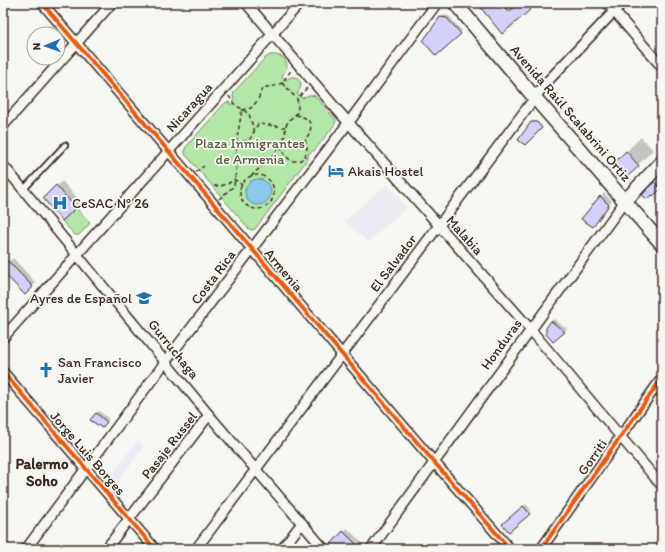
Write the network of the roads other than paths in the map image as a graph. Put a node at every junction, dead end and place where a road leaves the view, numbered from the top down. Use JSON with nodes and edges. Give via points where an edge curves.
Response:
{"nodes":[{"id":1,"x":42,"y":3,"type":"edge"},
{"id":2,"x":112,"y":3,"type":"edge"},
{"id":3,"x":246,"y":3,"type":"edge"},
{"id":4,"x":300,"y":3,"type":"edge"},
{"id":5,"x":437,"y":3,"type":"edge"},
{"id":6,"x":455,"y":3,"type":"edge"},
{"id":7,"x":607,"y":3,"type":"edge"},
{"id":8,"x":622,"y":3,"type":"edge"},
{"id":9,"x":614,"y":11,"type":"junction"},
{"id":10,"x":273,"y":34,"type":"junction"},
{"id":11,"x":76,"y":43,"type":"junction"},
{"id":12,"x":662,"y":67,"type":"edge"},
{"id":13,"x":535,"y":98,"type":"junction"},
{"id":14,"x":349,"y":122,"type":"junction"},
{"id":15,"x":3,"y":126,"type":"edge"},
{"id":16,"x":66,"y":146,"type":"dead end"},
{"id":17,"x":168,"y":151,"type":"junction"},
{"id":18,"x":662,"y":162,"type":"edge"},
{"id":19,"x":3,"y":165,"type":"edge"},
{"id":20,"x":23,"y":190,"type":"junction"},
{"id":21,"x":625,"y":201,"type":"junction"},
{"id":22,"x":438,"y":226,"type":"junction"},
{"id":23,"x":662,"y":244,"type":"edge"},
{"id":24,"x":252,"y":248,"type":"junction"},
{"id":25,"x":77,"y":254,"type":"junction"},
{"id":26,"x":531,"y":330,"type":"junction"},
{"id":27,"x":3,"y":338,"type":"edge"},
{"id":28,"x":342,"y":355,"type":"junction"},
{"id":29,"x":166,"y":361,"type":"junction"},
{"id":30,"x":3,"y":372,"type":"edge"},
{"id":31,"x":662,"y":378,"type":"edge"},
{"id":32,"x":210,"y":415,"type":"junction"},
{"id":33,"x":620,"y":437,"type":"junction"},
{"id":34,"x":434,"y":462,"type":"junction"},
{"id":35,"x":86,"y":468,"type":"junction"},
{"id":36,"x":256,"y":469,"type":"junction"},
{"id":37,"x":662,"y":486,"type":"edge"},
{"id":38,"x":129,"y":519,"type":"junction"},
{"id":39,"x":302,"y":523,"type":"junction"},
{"id":40,"x":26,"y":549,"type":"edge"},
{"id":41,"x":106,"y":549,"type":"edge"},
{"id":42,"x":156,"y":549,"type":"edge"},
{"id":43,"x":196,"y":549,"type":"edge"},
{"id":44,"x":282,"y":549,"type":"edge"},
{"id":45,"x":324,"y":549,"type":"edge"},
{"id":46,"x":371,"y":549,"type":"edge"},
{"id":47,"x":510,"y":549,"type":"edge"},
{"id":48,"x":541,"y":549,"type":"edge"}],
"edges":[{"from":1,"to":11,"type":"street","name":"Armenia"},
{"from":2,"to":11,"type":"street"},
{"from":3,"to":10,"type":"street","name":"Malabia"},
{"from":4,"to":10,"type":"street","name":"Nicaragua"},
{"from":5,"to":14,"type":"street","name":"Costa Rica"},
{"from":6,"to":13,"type":"main road","name":"Avenida Raúl Scalabrini Ortiz"},
{"from":7,"to":9,"type":"street"},
{"from":8,"to":9,"type":"street","name":"El Salvador"},
{"from":9,"to":12,"type":"street"},
{"from":9,"to":13,"type":"street","name":"El Salvador","via":[[545,84]]},
{"from":10,"to":14,"type":"street","name":"Malabia"},
{"from":10,"to":17,"type":"street","name":"Nicaragua"},
{"from":11,"to":15,"type":"street"},
{"from":11,"to":17,"type":"street","name":"Armenia"},
{"from":13,"to":21,"type":"main road","name":"Avenida Raúl Scalabrini Ortiz"},
{"from":13,"to":22,"type":"street","name":"El Salvador"},
{"from":14,"to":22,"type":"street","name":"Malabia"},
{"from":14,"to":24,"type":"street","name":"Costa Rica"},
{"from":16,"to":20,"type":"lane"},
{"from":17,"to":24,"type":"street","name":"Armenia"},
{"from":17,"to":25,"type":"street","name":"Nicaragua"},
{"from":18,"to":21,"type":"main road","name":"Honduras"},
{"from":19,"to":20,"type":"street","name":"Gurruchaga"},
{"from":20,"to":25,"type":"street","name":"Gurruchaga"},
{"from":21,"to":23,"type":"main road","name":"Avenida Raúl Scalabrini Ortiz"},
{"from":21,"to":26,"type":"street","name":"Honduras"},
{"from":22,"to":26,"type":"street","name":"Malabia"},
{"from":22,"to":28,"type":"street","name":"El Salvador"},
{"from":24,"to":28,"type":"street","name":"Armenia"},
{"from":24,"to":29,"type":"street","name":"Costa Rica"},
{"from":25,"to":27,"type":"street","name":"Nicaragua"},
{"from":25,"to":29,"type":"street","name":"Gurruchaga"},
{"from":26,"to":33,"type":"street","name":"Malabia"},
{"from":26,"to":34,"type":"street","name":"Honduras"},
{"from":28,"to":34,"type":"street","name":"Armenia"},
{"from":28,"to":36,"type":"street","name":"El Salvador"},
{"from":29,"to":32,"type":"street","name":"Gurruchaga"},
{"from":29,"to":35,"type":"street","name":"Costa Rica"},
{"from":30,"to":35,"type":"street","name":"Jorge Luis Borges"},
{"from":31,"to":33,"type":"street","name":"Gorriti"},
{"from":32,"to":36,"type":"street","name":"Gurruchaga"},
{"from":32,"to":38,"type":"street","name":"Pasaje Russel"},
{"from":33,"to":37,"type":"street","name":"Malabia"},
{"from":33,"to":48,"type":"street","name":"Gorriti"},
{"from":34,"to":46,"type":"street","name":"Honduras"},
{"from":34,"to":47,"type":"street","name":"Armenia"},
{"from":35,"to":38,"type":"street","name":"Jorge Luis Borges"},
{"from":35,"to":40,"type":"street","name":"Costa Rica"},
{"from":36,"to":39,"type":"street","name":"Gurruchaga"},
{"from":36,"to":43,"type":"street","name":"El Salvador"},
{"from":38,"to":41,"type":"street","name":"Pasaje Russel"},
{"from":38,"to":42,"type":"street","name":"Jorge Luis Borges"},
{"from":39,"to":44,"type":"street"},
{"from":39,"to":45,"type":"street","name":"Gurruchaga"}]}
